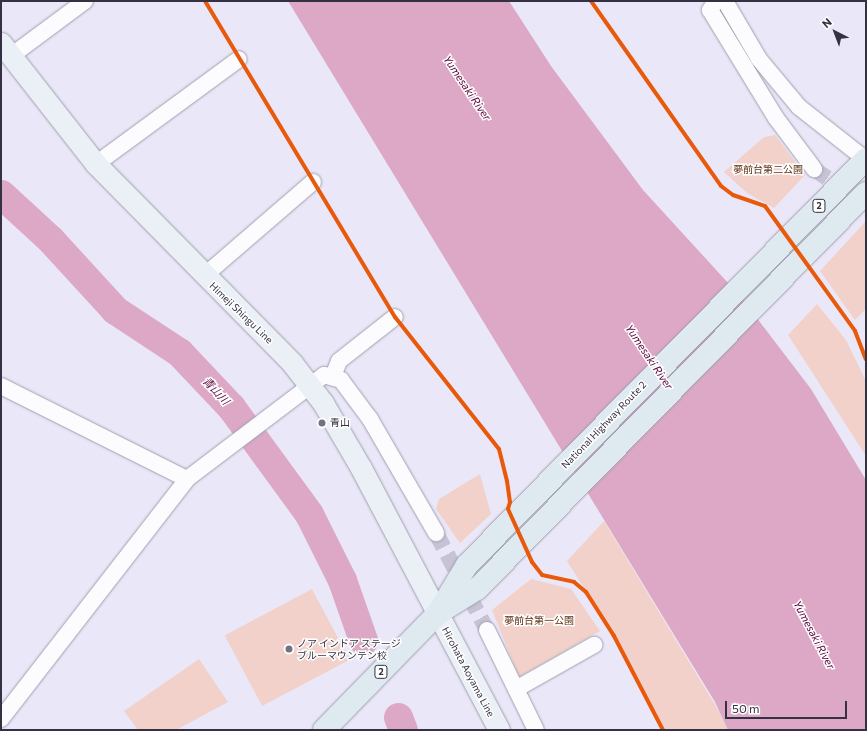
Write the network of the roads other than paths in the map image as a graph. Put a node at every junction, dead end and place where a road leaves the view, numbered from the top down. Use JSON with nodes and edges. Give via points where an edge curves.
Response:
{"nodes":[{"id":1,"x":85,"y":1,"type":"edge"},
{"id":2,"x":716,"y":1,"type":"edge"},
{"id":3,"x":725,"y":1,"type":"edge"},
{"id":4,"x":6,"y":49,"type":"edge"},
{"id":5,"x":239,"y":59,"type":"dead end"},
{"id":6,"x":866,"y":159,"type":"edge"},
{"id":7,"x":96,"y":164,"type":"junction"},
{"id":8,"x":814,"y":169,"type":"tunnel mouth"},
{"id":9,"x":313,"y":182,"type":"dead end"},
{"id":10,"x":866,"y":193,"type":"edge"},
{"id":11,"x":204,"y":276,"type":"junction"},
{"id":12,"x":395,"y":317,"type":"dead end"},
{"id":13,"x":333,"y":376,"type":"junction"},
{"id":14,"x":309,"y":384,"type":"junction"},
{"id":15,"x":1,"y":386,"type":"edge"},
{"id":16,"x":187,"y":479,"type":"junction"},
{"id":17,"x":436,"y":533,"type":"tunnel mouth"},
{"id":18,"x":438,"y":614,"type":"junction"},
{"id":19,"x":487,"y":630,"type":"tunnel mouth"},
{"id":20,"x":594,"y":645,"type":"dead end"},
{"id":21,"x":516,"y":689,"type":"junction"},
{"id":22,"x":1,"y":719,"type":"edge"},
{"id":23,"x":324,"y":730,"type":"edge"},
{"id":24,"x":499,"y":730,"type":"edge"},
{"id":25,"x":536,"y":730,"type":"edge"}],
"edges":[{"from":1,"to":4,"type":"street"},
{"from":2,"to":8,"type":"street","via":[[710,10],[776,118]]},
{"from":3,"to":6,"type":"street","via":[[759,60],[799,107]]},
{"from":4,"to":7,"type":"main road","name":"Himeji Shingu Line"},
{"from":5,"to":7,"type":"street"},
{"from":6,"to":18,"type":"highway","name":"National Highway Route 2","number":"2","via":[[466,565]]},
{"from":7,"to":11,"type":"main road","name":"Himeji Shingu Line"},
{"from":9,"to":11,"type":"street"},
{"from":10,"to":18,"type":"highway","name":"National Highway Route 2","number":"2","via":[[532,535],[477,589]]},
{"from":11,"to":14,"type":"main road","name":"Himeji Shingu Line"},
{"from":12,"to":13,"type":"street","via":[[338,361]]},
{"from":13,"to":14,"type":"street","via":[[324,375]]},
{"from":13,"to":17,"type":"street","via":[[370,419]]},
{"from":14,"to":16,"type":"street"},
{"from":14,"to":18,"type":"main road","name":"Himeji Shingu Line","via":[[344,435]]},
{"from":15,"to":16,"type":"street"},
{"from":16,"to":22,"type":"street"},
{"from":18,"to":23,"type":"highway","name":"National Highway Route 2","number":"2"},
{"from":18,"to":24,"type":"main road","name":"Hirohata Aoyama Line"},
{"from":19,"to":21,"type":"street"},
{"from":20,"to":21,"type":"street"},
{"from":21,"to":25,"type":"street"}]}
